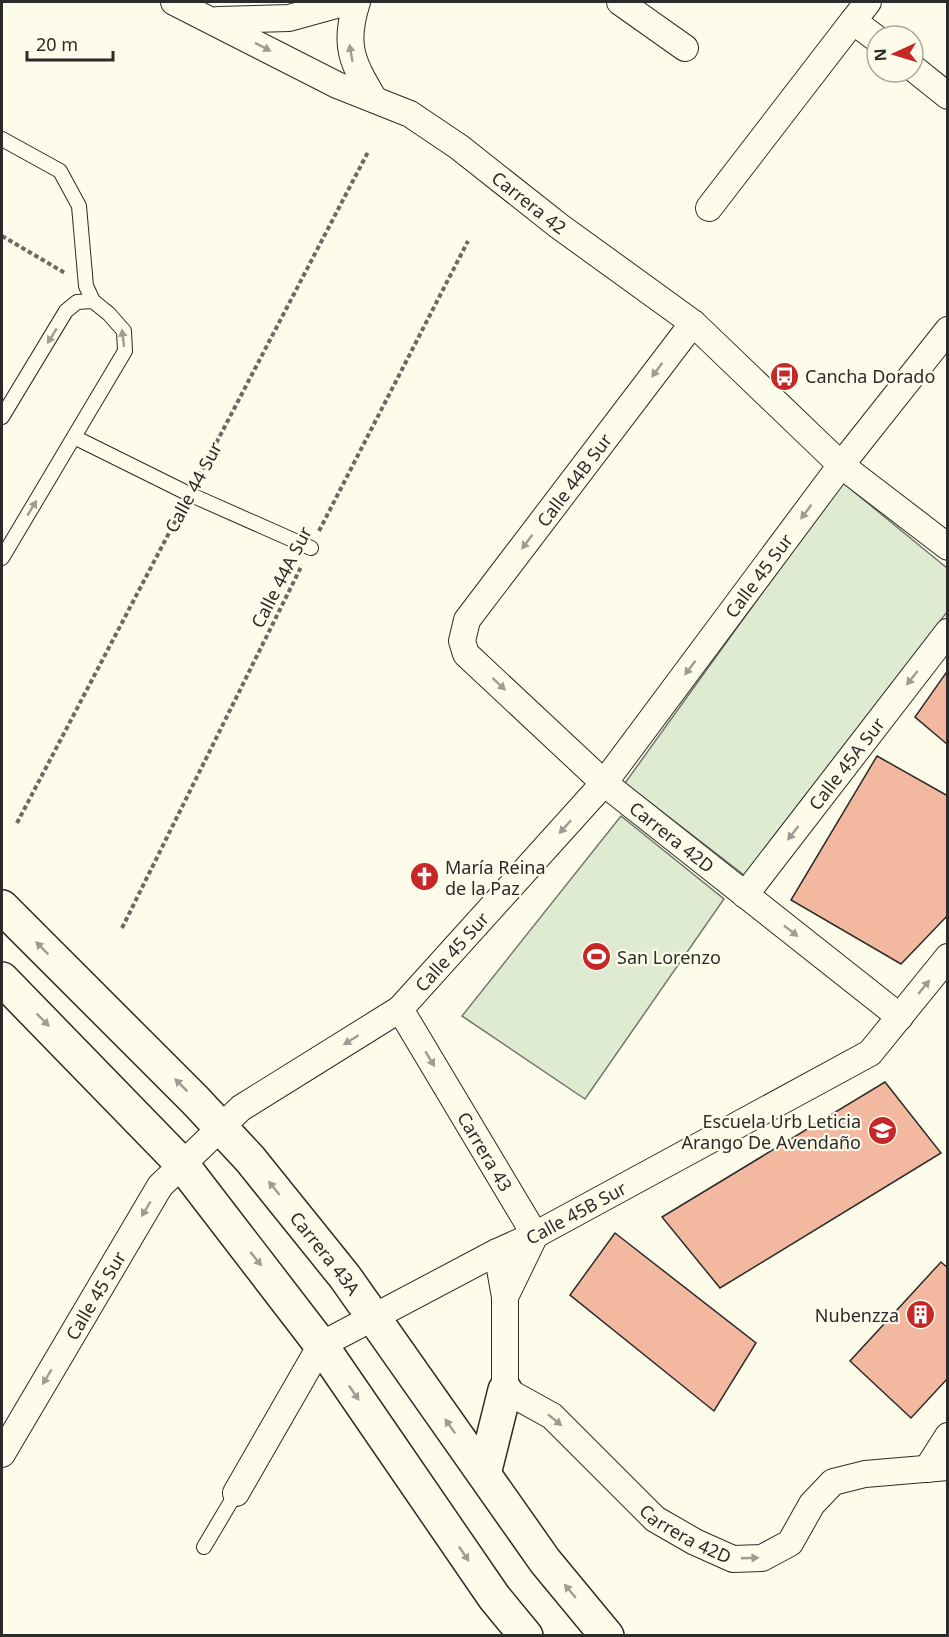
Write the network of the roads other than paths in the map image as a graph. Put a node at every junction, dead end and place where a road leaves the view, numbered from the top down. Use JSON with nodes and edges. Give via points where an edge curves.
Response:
{"nodes":[{"id":1,"x":174,"y":2,"type":"edge"},
{"id":2,"x":348,"y":2,"type":"edge"},
{"id":3,"x":357,"y":2,"type":"edge"},
{"id":4,"x":620,"y":2,"type":"edge"},
{"id":5,"x":861,"y":11,"type":"edge"},
{"id":6,"x":211,"y":20,"type":"junction"},
{"id":7,"x":685,"y":48,"type":"dead end"},
{"id":8,"x":925,"y":78,"type":"edge"},
{"id":9,"x":948,"y":96,"type":"edge"},
{"id":10,"x":374,"y":99,"type":"junction"},
{"id":11,"x":2,"y":139,"type":"edge"},
{"id":12,"x":709,"y":208,"type":"dead end"},
{"id":13,"x":93,"y":301,"type":"junction"},
{"id":14,"x":693,"y":323,"type":"junction"},
{"id":15,"x":948,"y":330,"type":"edge"},
{"id":16,"x":2,"y":417,"type":"edge"},
{"id":17,"x":74,"y":437,"type":"junction"},
{"id":18,"x":841,"y":465,"type":"junction"},
{"id":19,"x":944,"y":543,"type":"edge"},
{"id":20,"x":311,"y":548,"type":"road end"},
{"id":21,"x":2,"y":558,"type":"edge"},
{"id":22,"x":948,"y":632,"type":"edge"},
{"id":23,"x":462,"y":641,"type":"joint"},
{"id":24,"x":604,"y":783,"type":"junction"},
{"id":25,"x":746,"y":895,"type":"junction"},
{"id":26,"x":2,"y":907,"type":"edge"},
{"id":27,"x":948,"y":957,"type":"edge"},
{"id":28,"x":2,"y":979,"type":"edge"},
{"id":29,"x":400,"y":1009,"type":"junction"},
{"id":30,"x":900,"y":1017,"type":"junction"},
{"id":31,"x":221,"y":1127,"type":"junction"},
{"id":32,"x":181,"y":1163,"type":"junction"},
{"id":33,"x":535,"y":1235,"type":"junction"},
{"id":34,"x":497,"y":1252,"type":"junction"},
{"id":35,"x":505,"y":1297,"type":"junction"},
{"id":36,"x":374,"y":1317,"type":"junction"},
{"id":37,"x":321,"y":1345,"type":"junction"},
{"id":38,"x":505,"y":1390,"type":"junction"},
{"id":39,"x":948,"y":1436,"type":"edge"},
{"id":40,"x":2,"y":1454,"type":"edge"},
{"id":41,"x":937,"y":1468,"type":"edge"},
{"id":42,"x":484,"y":1474,"type":"junction"},
{"id":43,"x":236,"y":1493,"type":"joint"},
{"id":44,"x":204,"y":1547,"type":"dead end"},
{"id":45,"x":526,"y":1635,"type":"edge"},
{"id":46,"x":607,"y":1635,"type":"edge"}],
"edges":[{"from":1,"to":6,"type":"street","name":"Carrera 42"},
{"from":2,"to":6,"type":"street","via":[[289,18]]},
{"from":10,"to":3,"type":"street","one_way":true,"via":[[353,64],[348,39]]},
{"from":4,"to":7,"type":"street"},
{"from":5,"to":12,"type":"street"},
{"from":6,"to":10,"type":"street","name":"Carrera 42","one_way":true,"via":[[337,85]]},
{"from":8,"to":9,"type":"street"},
{"from":10,"to":14,"type":"street","name":"Carrera 42","via":[[410,114],[459,147],[559,226]]},
{"from":11,"to":13,"type":"lane","via":[[60,171],[79,206],[86,286]]},
{"from":13,"to":16,"type":"lane","one_way":true,"via":[[77,302],[66,311]]},
{"from":17,"to":13,"type":"lane","one_way":true,"via":[[124,351],[124,331]]},
{"from":14,"to":18,"type":"street","name":"Carrera 42"},
{"from":14,"to":23,"type":"street","name":"Calle 44B Sur","one_way":true,"via":[[467,621]]},
{"from":15,"to":18,"type":"street","name":"Calle 45 Sur"},
{"from":17,"to":20,"type":"lane"},
{"from":21,"to":17,"type":"lane","one_way":true},
{"from":18,"to":19,"type":"street","name":"Carrera 42"},
{"from":18,"to":24,"type":"street","name":"Calle 45 Sur","one_way":true},
{"from":22,"to":25,"type":"street","name":"Calle 45A Sur","one_way":true},
{"from":23,"to":24,"type":"street","name":"Carrera 42D","one_way":true,"via":[[466,654]]},
{"from":24,"to":25,"type":"street","name":"Carrera 42D"},
{"from":24,"to":29,"type":"street","name":"Calle 45 Sur","one_way":true},
{"from":25,"to":30,"type":"street","name":"Carrera 42D","one_way":true},
{"from":31,"to":26,"type":"main road","name":"Carrera 43A","one_way":true},
{"from":30,"to":27,"type":"street","name":"Calle 45B Sur","one_way":true},
{"from":28,"to":32,"type":"main road","one_way":true},
{"from":29,"to":31,"type":"street","name":"Calle 45 Sur","one_way":true,"via":[[241,1108]]},
{"from":29,"to":33,"type":"street","name":"Carrera 43","one_way":true},
{"from":30,"to":33,"type":"street","name":"Calle 45B Sur","via":[[870,1053]]},
{"from":31,"to":32,"type":"street","name":"Calle 45 Sur"},
{"from":36,"to":31,"type":"main road","name":"Carrera 43A","one_way":true},
{"from":32,"to":37,"type":"main road","one_way":true},
{"from":32,"to":40,"type":"street","name":"Calle 45 Sur","one_way":true,"via":[[160,1186]]},
{"from":33,"to":34,"type":"street","name":"Calle 45B Sur"},
{"from":33,"to":35,"type":"street"},
{"from":34,"to":35,"type":"street"},
{"from":34,"to":36,"type":"street","name":"Calle 45B Sur"},
{"from":35,"to":38,"type":"street"},
{"from":36,"to":37,"type":"street","name":"Calle 45B Sur"},
{"from":42,"to":36,"type":"main road","name":"Carrera 43A","one_way":true},
{"from":37,"to":43,"type":"street"},
{"from":37,"to":45,"type":"main road","one_way":true,"via":[[494,1597]]},
{"from":38,"to":41,"type":"street","name":"Carrera 42D","one_way":true,"via":[[552,1416],[655,1519],[733,1559],[762,1558],[790,1543],[812,1504],[833,1482],[866,1474]]},
{"from":38,"to":42,"type":"main road"},
{"from":39,"to":41,"type":"street"},
{"from":46,"to":42,"type":"main road","name":"Carrera 43A","one_way":true,"via":[[545,1561]]},
{"from":43,"to":44,"type":"lane"}]}
